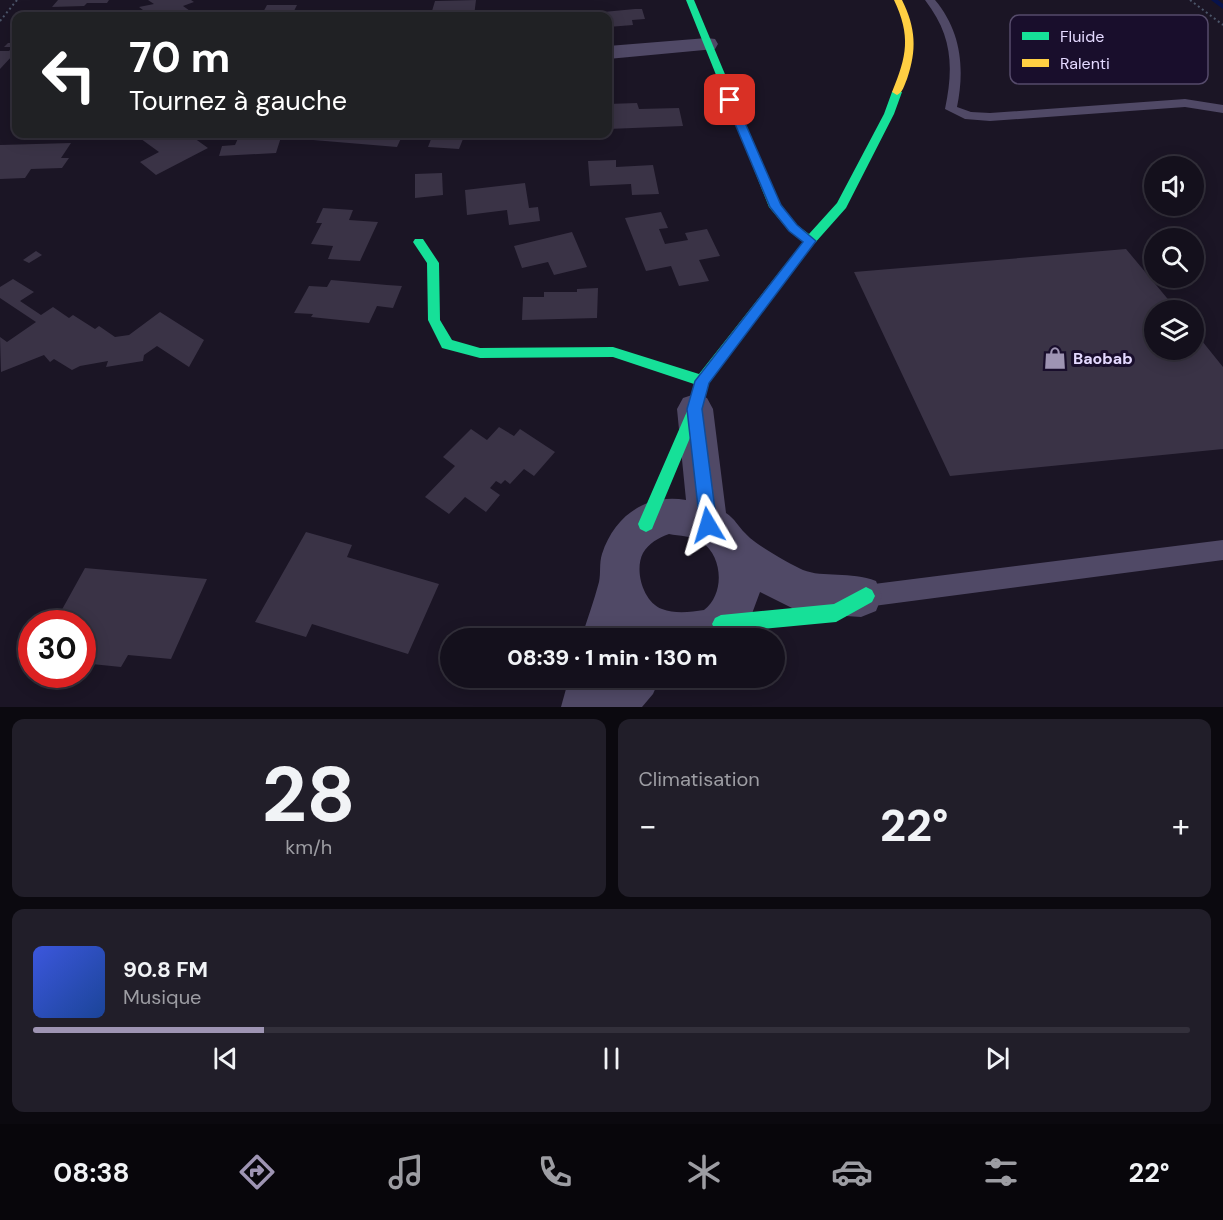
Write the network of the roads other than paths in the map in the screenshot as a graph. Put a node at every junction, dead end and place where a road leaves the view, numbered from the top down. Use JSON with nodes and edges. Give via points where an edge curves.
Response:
{"nodes":[{"id":1,"x":690,"y":0,"type":"edge"},
{"id":2,"x":898,"y":0,"type":"edge"},
{"id":3,"x":930,"y":0,"type":"edge"},
{"id":4,"x":707,"y":44,"type":"junction"},
{"id":5,"x":612,"y":52,"type":"edge"},
{"id":6,"x":1223,"y":109,"type":"edge"},
{"id":7,"x":810,"y":241,"type":"junction"},
{"id":8,"x":419,"y":242,"type":"dead end"},
{"id":9,"x":698,"y":395,"type":"junction"},
{"id":10,"x":646,"y":524,"type":"junction"},
{"id":11,"x":721,"y":537,"type":"junction"},
{"id":12,"x":1223,"y":550,"type":"edge"},
{"id":13,"x":620,"y":579,"type":"junction"},
{"id":14,"x":866,"y":596,"type":"junction"},
{"id":15,"x":606,"y":628,"type":"edge"},
{"id":16,"x":656,"y":628,"type":"edge"},
{"id":17,"x":708,"y":628,"type":"edge"},
{"id":18,"x":731,"y":628,"type":"edge"},
{"id":19,"x":589,"y":688,"type":"edge"},
{"id":20,"x":628,"y":688,"type":"edge"},
{"id":21,"x":584,"y":707,"type":"edge"},
{"id":22,"x":612,"y":707,"type":"edge"}],
"edges":[{"from":1,"to":4,"type":"street"},
{"from":2,"to":7,"type":"street","via":[[912,35],[908,65],[889,114],[842,205]]},
{"from":3,"to":6,"type":"lane","via":[[951,34],[956,64],[951,109],[960,113],[990,117],[1185,103]]},
{"from":4,"to":5,"type":"street"},
{"from":4,"to":7,"type":"street","via":[[776,207]]},
{"from":7,"to":9,"type":"street"},
{"from":8,"to":9,"type":"street","via":[[433,263],[434,320],[447,344],[480,353],[614,352]]},
{"from":9,"to":10,"type":"street"},
{"from":9,"to":11,"type":"street"},
{"from":10,"to":11,"type":"street","via":[[669,516],[690,518]]},
{"from":10,"to":13,"type":"street","via":[[633,534],[621,553]]},
{"from":11,"to":14,"type":"street","via":[[767,573],[802,592]]},
{"from":11,"to":17,"type":"street","via":[[739,582],[736,603]]},
{"from":12,"to":14,"type":"lane"},
{"from":13,"to":15,"type":"street"},
{"from":13,"to":16,"type":"street","via":[[628,607]]},
{"from":14,"to":18,"type":"street","via":[[836,613]]},
{"from":19,"to":21,"type":"street"},
{"from":20,"to":22,"type":"street"}]}
